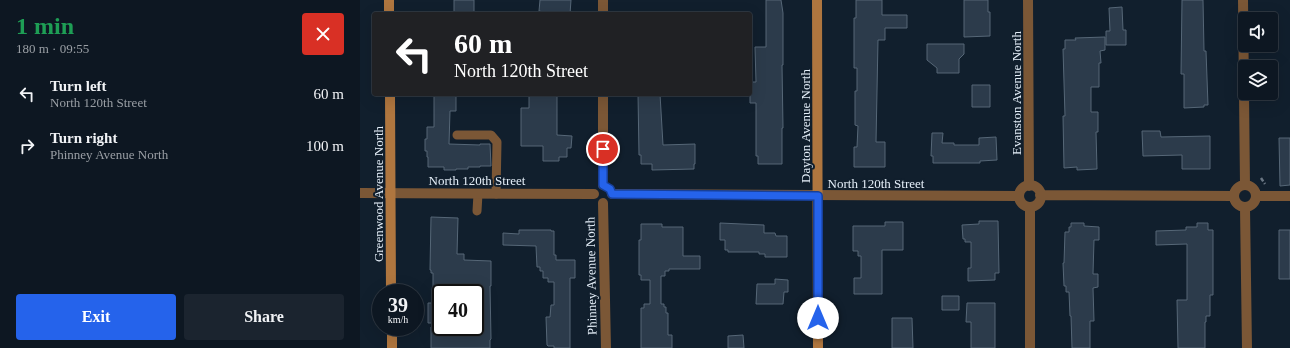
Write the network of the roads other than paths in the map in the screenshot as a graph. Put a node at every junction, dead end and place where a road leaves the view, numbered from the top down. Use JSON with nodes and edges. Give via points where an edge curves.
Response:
{"nodes":[{"id":1,"x":389,"y":0,"type":"edge"},
{"id":2,"x":603,"y":0,"type":"edge"},
{"id":3,"x":816,"y":0,"type":"edge"},
{"id":4,"x":1028,"y":0,"type":"edge"},
{"id":5,"x":1243,"y":0,"type":"edge"},
{"id":6,"x":390,"y":12,"type":"edge"},
{"id":7,"x":603,"y":12,"type":"edge"},
{"id":8,"x":390,"y":96,"type":"edge"},
{"id":9,"x":603,"y":96,"type":"edge"},
{"id":10,"x":456,"y":135,"type":"dead end"},
{"id":11,"x":603,"y":185,"type":"junction"},
{"id":12,"x":1245,"y":185,"type":"junction"},
{"id":13,"x":1029,"y":186,"type":"junction"},
{"id":14,"x":360,"y":193,"type":"edge"},
{"id":15,"x":391,"y":193,"type":"junction"},
{"id":16,"x":478,"y":194,"type":"junction"},
{"id":17,"x":496,"y":194,"type":"junction"},
{"id":18,"x":594,"y":194,"type":"junction"},
{"id":19,"x":612,"y":194,"type":"junction"},
{"id":20,"x":818,"y":196,"type":"junction"},
{"id":21,"x":1019,"y":196,"type":"junction"},
{"id":22,"x":1040,"y":196,"type":"junction"},
{"id":23,"x":1233,"y":196,"type":"junction"},
{"id":24,"x":1256,"y":196,"type":"junction"},
{"id":25,"x":1290,"y":196,"type":"edge"},
{"id":26,"x":603,"y":203,"type":"junction"},
{"id":27,"x":1030,"y":207,"type":"junction"},
{"id":28,"x":1245,"y":208,"type":"junction"},
{"id":29,"x":477,"y":211,"type":"dead end"},
{"id":30,"x":391,"y":284,"type":"edge"},
{"id":31,"x":392,"y":336,"type":"edge"},
{"id":32,"x":392,"y":348,"type":"edge"},
{"id":33,"x":606,"y":348,"type":"edge"},
{"id":34,"x":818,"y":348,"type":"edge"},
{"id":35,"x":1030,"y":348,"type":"edge"},
{"id":36,"x":1247,"y":348,"type":"edge"}],
"edges":[{"from":1,"to":6,"type":"street"},
{"from":2,"to":7,"type":"street"},
{"from":3,"to":20,"type":"street","name":"Dayton Avenue North"},
{"from":4,"to":13,"type":"street","name":"Evanston Avenue North"},
{"from":5,"to":12,"type":"street"},
{"from":8,"to":15,"type":"street","name":"Greenwood Avenue North"},
{"from":9,"to":11,"type":"street"},
{"from":10,"to":17,"type":"lane","via":[[491,135],[497,142]]},
{"from":11,"to":18,"type":"street"},
{"from":11,"to":19,"type":"street","via":[[610,189]]},
{"from":12,"to":23,"type":"street","via":[[1237,188]]},
{"from":12,"to":24,"type":"street","via":[[1254,190]]},
{"from":13,"to":21,"type":"street","via":[[1023,188]]},
{"from":13,"to":22,"type":"street","via":[[1036,187]]},
{"from":14,"to":15,"type":"street","name":"North 120th Street"},
{"from":15,"to":16,"type":"street","name":"North 120th Street"},
{"from":15,"to":30,"type":"street","name":"Greenwood Avenue North"},
{"from":16,"to":17,"type":"street","name":"North 120th Street"},
{"from":16,"to":29,"type":"lane"},
{"from":17,"to":18,"type":"street","name":"North 120th Street"},
{"from":18,"to":26,"type":"street","via":[[597,201]]},
{"from":19,"to":20,"type":"street","name":"North 120th Street"},
{"from":19,"to":26,"type":"street","via":[[611,200]]},
{"from":20,"to":21,"type":"street","name":"North 120th Street"},
{"from":20,"to":34,"type":"street","name":"Dayton Avenue North"},
{"from":21,"to":27,"type":"street","via":[[1020,201]]},
{"from":22,"to":23,"type":"street"},
{"from":22,"to":27,"type":"street","via":[[1037,204]]},
{"from":23,"to":28,"type":"street","via":[[1237,205]]},
{"from":24,"to":25,"type":"street"},
{"from":24,"to":28,"type":"street","via":[[1254,204]]},
{"from":26,"to":33,"type":"street","name":"Phinney Avenue North"},
{"from":27,"to":35,"type":"street"},
{"from":28,"to":36,"type":"street"},
{"from":31,"to":32,"type":"street"}]}
